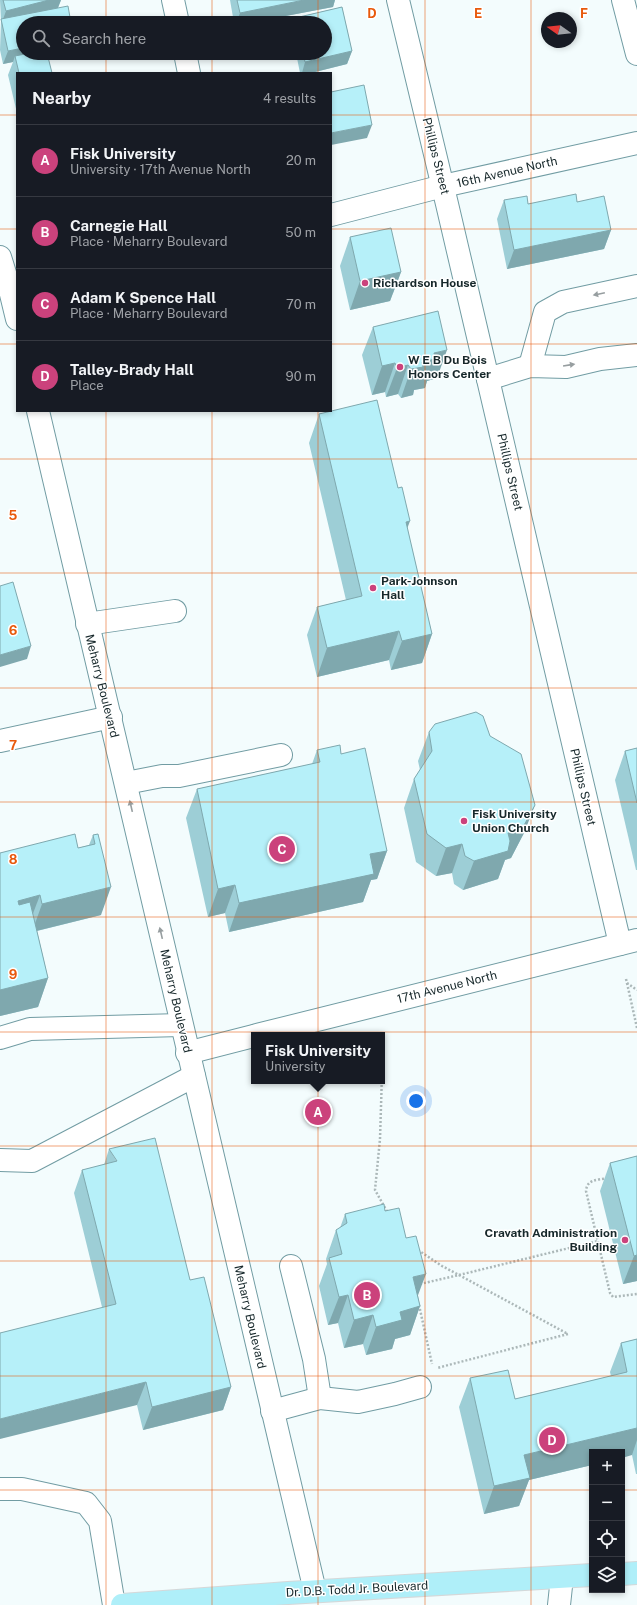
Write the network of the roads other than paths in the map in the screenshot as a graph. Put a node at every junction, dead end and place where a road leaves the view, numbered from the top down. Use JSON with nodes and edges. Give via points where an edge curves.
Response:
{"nodes":[{"id":1,"x":172,"y":0,"type":"edge"},
{"id":2,"x":398,"y":0,"type":"edge"},
{"id":3,"x":623,"y":0,"type":"edge"},
{"id":4,"x":176,"y":16,"type":"edge"},
{"id":5,"x":637,"y":54,"type":"edge"},
{"id":6,"x":186,"y":60,"type":"edge"},
{"id":7,"x":189,"y":72,"type":"edge"},
{"id":8,"x":637,"y":143,"type":"edge"},
{"id":9,"x":443,"y":186,"type":"junction"},
{"id":10,"x":332,"y":215,"type":"edge"},
{"id":11,"x":0,"y":257,"type":"edge"},
{"id":12,"x":9,"y":286,"type":"edge"},
{"id":13,"x":637,"y":286,"type":"edge"},
{"id":14,"x":16,"y":315,"type":"edge"},
{"id":15,"x":637,"y":355,"type":"edge"},
{"id":16,"x":530,"y":366,"type":"junction"},
{"id":17,"x":488,"y":379,"type":"junction"},
{"id":18,"x":38,"y":412,"type":"edge"},
{"id":19,"x":175,"y":611,"type":"dead end"},
{"id":20,"x":87,"y":624,"type":"junction"},
{"id":21,"x":111,"y":717,"type":"junction"},
{"id":22,"x":0,"y":741,"type":"edge"},
{"id":23,"x":280,"y":755,"type":"dead end"},
{"id":24,"x":126,"y":783,"type":"junction"},
{"id":25,"x":628,"y":942,"type":"edge"},
{"id":26,"x":181,"y":1025,"type":"junction"},
{"id":27,"x":269,"y":1032,"type":"edge"},
{"id":28,"x":251,"y":1037,"type":"edge"},
{"id":29,"x":0,"y":1038,"type":"edge"},
{"id":30,"x":187,"y":1053,"type":"junction"},
{"id":31,"x":194,"y":1076,"type":"junction"},
{"id":32,"x":0,"y":1160,"type":"edge"},
{"id":33,"x":291,"y":1266,"type":"dead end"},
{"id":34,"x":420,"y":1386,"type":"dead end"},
{"id":35,"x":320,"y":1398,"type":"junction"},
{"id":36,"x":272,"y":1411,"type":"junction"},
{"id":37,"x":0,"y":1489,"type":"edge"},
{"id":38,"x":637,"y":1573,"type":"edge"},
{"id":39,"x":625,"y":1574,"type":"edge"},
{"id":40,"x":589,"y":1575,"type":"edge"},
{"id":41,"x":562,"y":1577,"type":"junction"},
{"id":42,"x":315,"y":1591,"type":"junction"},
{"id":43,"x":289,"y":1599,"type":"edge"},
{"id":44,"x":114,"y":1605,"type":"edge"},
{"id":45,"x":122,"y":1605,"type":"edge"},
{"id":46,"x":559,"y":1605,"type":"edge"}],
"edges":[{"from":1,"to":4,"type":"street"},
{"from":2,"to":9,"type":"street","name":"Phillips Street"},
{"from":3,"to":5,"type":"street"},
{"from":6,"to":7,"type":"street"},
{"from":8,"to":9,"type":"street","name":"16th Avenue North"},
{"from":9,"to":10,"type":"street","name":"16th Avenue North"},
{"from":9,"to":17,"type":"street","name":"Phillips Street"},
{"from":11,"to":12,"type":"street"},
{"from":12,"to":14,"type":"street"},
{"from":13,"to":16,"type":"street","one_way":true,"via":[[563,302],[545,312]]},
{"from":16,"to":15,"type":"street","one_way":true,"via":[[566,366]]},
{"from":16,"to":17,"type":"street"},
{"from":17,"to":25,"type":"street","name":"Phillips Street"},
{"from":18,"to":20,"type":"street","name":"Meharry Boulevard"},
{"from":19,"to":20,"type":"street"},
{"from":20,"to":21,"type":"street","name":"Meharry Boulevard"},
{"from":21,"to":22,"type":"street"},
{"from":21,"to":24,"type":"street","name":"Meharry Boulevard"},
{"from":23,"to":24,"type":"street","via":[[179,776],[162,776]]},
{"from":26,"to":24,"type":"street","name":"Meharry Boulevard","one_way":true},
{"from":25,"to":27,"type":"street","name":"17th Avenue North"},
{"from":26,"to":29,"type":"street","via":[[30,1029]]},
{"from":26,"to":30,"type":"street","name":"Meharry Boulevard"},
{"from":28,"to":30,"type":"street"},
{"from":30,"to":31,"type":"street","name":"Meharry Boulevard"},
{"from":31,"to":32,"type":"street","via":[[32,1161]]},
{"from":31,"to":36,"type":"street","name":"Meharry Boulevard"},
{"from":33,"to":35,"type":"street","via":[[314,1359]]},
{"from":34,"to":35,"type":"street","via":[[358,1402]]},
{"from":35,"to":36,"type":"street"},
{"from":36,"to":42,"type":"street","name":"Meharry Boulevard"},
{"from":37,"to":44,"type":"street","via":[[22,1489],[86,1503],[100,1521]]},
{"from":38,"to":39,"type":"main road"},
{"from":40,"to":41,"type":"main road","name":"Dr. D.B. Todd Jr. Boulevard"},
{"from":41,"to":42,"type":"main road","name":"Dr. D.B. Todd Jr. Boulevard"},
{"from":41,"to":46,"type":"street"},
{"from":42,"to":43,"type":"main road","name":"Dr. D.B. Todd Jr. Boulevard"},
{"from":43,"to":45,"type":"main road","name":"Dr. D.B. Todd Jr. Boulevard"}]}
